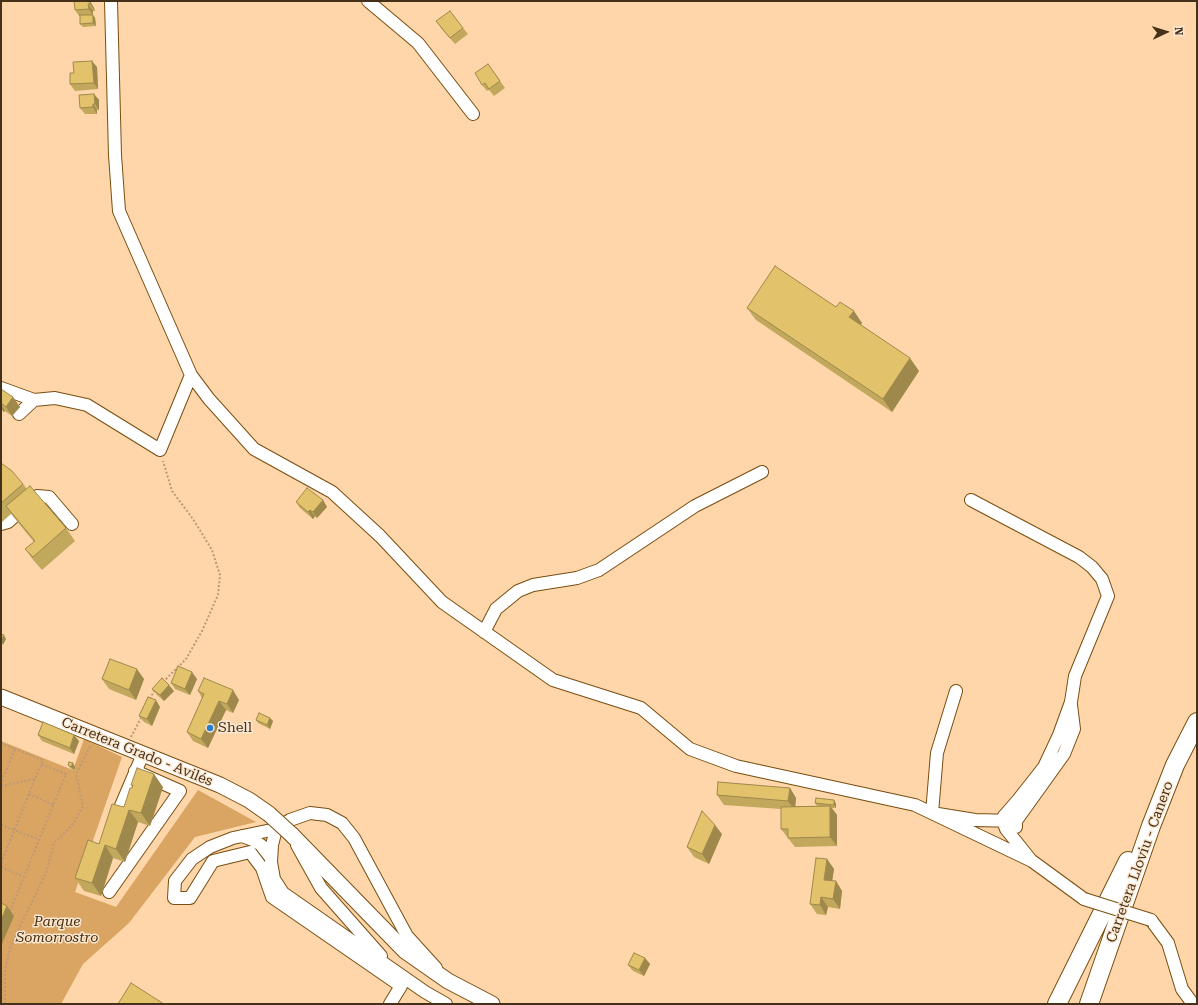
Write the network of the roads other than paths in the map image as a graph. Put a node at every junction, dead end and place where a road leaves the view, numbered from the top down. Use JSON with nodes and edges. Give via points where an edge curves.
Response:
{"nodes":[{"id":1,"x":111,"y":1,"type":"edge"},
{"id":2,"x":368,"y":1,"type":"edge"},
{"id":3,"x":473,"y":114,"type":"dead end"},
{"id":4,"x":191,"y":375,"type":"junction"},
{"id":5,"x":1,"y":388,"type":"edge"},
{"id":6,"x":34,"y":400,"type":"junction"},
{"id":7,"x":19,"y":414,"type":"dead end"},
{"id":8,"x":762,"y":472,"type":"dead end"},
{"id":9,"x":971,"y":500,"type":"dead end"},
{"id":10,"x":1,"y":524,"type":"edge"},
{"id":11,"x":72,"y":524,"type":"dead end"},
{"id":12,"x":484,"y":632,"type":"junction"},
{"id":13,"x":956,"y":691,"type":"dead end"},
{"id":14,"x":1,"y":697,"type":"edge"},
{"id":15,"x":1071,"y":702,"type":"junction"},
{"id":16,"x":1197,"y":722,"type":"edge"},
{"id":17,"x":143,"y":754,"type":"junction"},
{"id":18,"x":1175,"y":765,"type":"junction"},
{"id":19,"x":136,"y":771,"type":"junction"},
{"id":20,"x":932,"y":813,"type":"junction"},
{"id":21,"x":1003,"y":821,"type":"junction"},
{"id":22,"x":1016,"y":821,"type":"junction"},
{"id":23,"x":1151,"y":826,"type":"junction"},
{"id":24,"x":276,"y":829,"type":"junction"},
{"id":25,"x":110,"y":830,"type":"edge"},
{"id":26,"x":292,"y":835,"type":"junction"},
{"id":27,"x":242,"y":836,"type":"junction"},
{"id":28,"x":271,"y":858,"type":"junction"},
{"id":29,"x":1032,"y":861,"type":"junction"},
{"id":30,"x":109,"y":892,"type":"dead end"},
{"id":31,"x":389,"y":904,"type":"junction"},
{"id":32,"x":377,"y":923,"type":"junction"},
{"id":33,"x":394,"y":970,"type":"junction"},
{"id":34,"x":448,"y":981,"type":"junction"},
{"id":35,"x":390,"y":1004,"type":"edge"},
{"id":36,"x":446,"y":1004,"type":"edge"},
{"id":37,"x":492,"y":1004,"type":"edge"},
{"id":38,"x":1057,"y":1004,"type":"edge"},
{"id":39,"x":1089,"y":1004,"type":"edge"},
{"id":40,"x":1097,"y":1004,"type":"edge"},
{"id":41,"x":1193,"y":1004,"type":"edge"}],
"edges":[{"from":1,"to":4,"type":"street","via":[[119,211]]},
{"from":2,"to":3,"type":"street","via":[[418,43]]},
{"from":4,"to":6,"type":"street","via":[[160,450],[87,405],[55,398]]},
{"from":4,"to":12,"type":"street","via":[[254,449],[332,492],[380,536],[442,602]]},
{"from":5,"to":6,"type":"street"},
{"from":6,"to":7,"type":"street"},
{"from":8,"to":12,"type":"street","via":[[695,506],[599,570],[577,578],[533,585],[518,591],[496,609]]},
{"from":9,"to":15,"type":"street","via":[[1079,557],[1102,579],[1108,596],[1075,676]]},
{"from":10,"to":11,"type":"street","via":[[8,522],[37,496],[48,497]]},
{"from":12,"to":20,"type":"street","via":[[553,680],[641,708],[690,748],[736,766],[915,805]]},
{"from":13,"to":20,"type":"street","via":[[937,753]]},
{"from":14,"to":17,"type":"main road","name":"Carretera Grado - Avilés"},
{"from":15,"to":21,"type":"street","via":[[1060,735],[1044,767],[1004,816]]},
{"from":15,"to":22,"type":"street","via":[[1074,729],[1064,754]]},
{"from":16,"to":18,"type":"highway","name":"Carretera Lloviu - Canero"},
{"from":17,"to":19,"type":"street"},
{"from":17,"to":26,"type":"main road","name":"Carretera Grado - Avilés","bridge":true,"via":[[220,785],[249,800]]},
{"from":18,"to":23,"type":"highway","name":"Carretera Lloviu - Canero"},
{"from":18,"to":38,"type":"highway"},
{"from":19,"to":25,"type":"street"},
{"from":19,"to":30,"type":"street","via":[[180,791]]},
{"from":20,"to":21,"type":"street","via":[[975,820]]},
{"from":20,"to":29,"type":"street"},
{"from":21,"to":22,"type":"street"},
{"from":21,"to":29,"type":"street","via":[[1006,829]]},
{"from":22,"to":29,"type":"street","via":[[1016,829]]},
{"from":23,"to":39,"type":"highway","name":"Carretera Lloviu - Canero"},
{"from":23,"to":40,"type":"highway"},
{"from":24,"to":27,"type":"street"},
{"from":24,"to":28,"type":"street"},
{"from":24,"to":31,"type":"street","via":[[290,820],[310,813],[327,815],[342,823],[354,838]]},
{"from":26,"to":32,"type":"main road"},
{"from":26,"to":33,"type":"street","via":[[321,888]]},
{"from":27,"to":28,"type":"street","via":[[261,845]]},
{"from":27,"to":35,"type":"street","via":[[210,847],[192,859],[175,881],[174,898],[190,898],[213,861],[250,852],[262,868],[272,897],[401,986]]},
{"from":28,"to":33,"type":"street","via":[[274,879],[283,893]]},
{"from":29,"to":41,"type":"street","bridge":true,"via":[[1084,899],[1151,920],[1168,943],[1182,989]]},
{"from":31,"to":32,"type":"street","via":[[390,912],[387,919]]},
{"from":31,"to":34,"type":"street","via":[[407,936]]},
{"from":32,"to":34,"type":"main road","via":[[405,951]]},
{"from":33,"to":36,"type":"street"},
{"from":34,"to":37,"type":"main road"}]}
